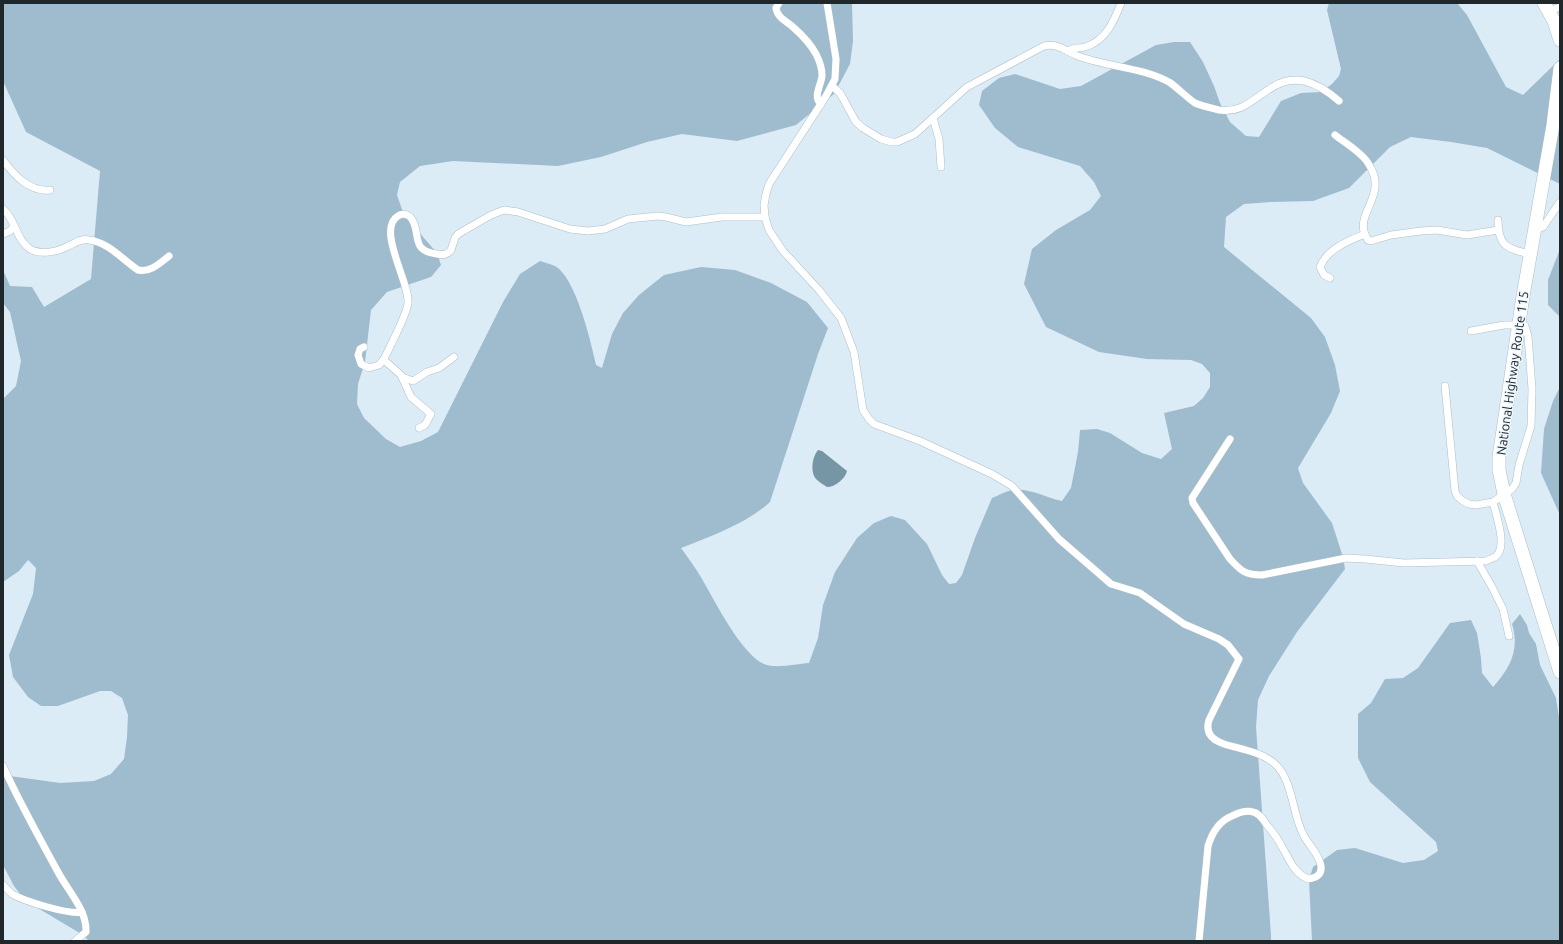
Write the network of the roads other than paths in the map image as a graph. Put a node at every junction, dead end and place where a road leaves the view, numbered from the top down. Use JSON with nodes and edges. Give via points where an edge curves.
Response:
{"nodes":[{"id":1,"x":779,"y":3,"type":"edge"},
{"id":2,"x":827,"y":3,"type":"edge"},
{"id":3,"x":1121,"y":3,"type":"edge"},
{"id":4,"x":1551,"y":7,"type":"edge"},
{"id":5,"x":1560,"y":40,"type":"edge"},
{"id":6,"x":1068,"y":51,"type":"junction"},
{"id":7,"x":1560,"y":68,"type":"edge"},
{"id":8,"x":832,"y":86,"type":"junction"},
{"id":9,"x":1339,"y":101,"type":"dead end"},
{"id":10,"x":821,"y":104,"type":"junction"},
{"id":11,"x":933,"y":118,"type":"junction"},
{"id":12,"x":1335,"y":135,"type":"dead end"},
{"id":13,"x":3,"y":160,"type":"edge"},
{"id":14,"x":941,"y":167,"type":"dead end"},
{"id":15,"x":50,"y":190,"type":"dead end"},
{"id":16,"x":1560,"y":202,"type":"edge"},
{"id":17,"x":3,"y":209,"type":"edge"},
{"id":18,"x":765,"y":217,"type":"junction"},
{"id":19,"x":1498,"y":220,"type":"dead end"},
{"id":20,"x":14,"y":226,"type":"junction"},
{"id":21,"x":1498,"y":230,"type":"junction"},
{"id":22,"x":1534,"y":230,"type":"junction"},
{"id":23,"x":3,"y":234,"type":"edge"},
{"id":24,"x":1365,"y":234,"type":"junction"},
{"id":25,"x":1530,"y":254,"type":"junction"},
{"id":26,"x":169,"y":256,"type":"dead end"},
{"id":27,"x":1330,"y":278,"type":"dead end"},
{"id":28,"x":1519,"y":324,"type":"junction"},
{"id":29,"x":1471,"y":331,"type":"dead end"},
{"id":30,"x":364,"y":347,"type":"dead end"},
{"id":31,"x":454,"y":357,"type":"dead end"},
{"id":32,"x":384,"y":360,"type":"junction"},
{"id":33,"x":402,"y":377,"type":"junction"},
{"id":34,"x":1445,"y":386,"type":"dead end"},
{"id":35,"x":418,"y":428,"type":"dead end"},
{"id":36,"x":1230,"y":439,"type":"dead end"},
{"id":37,"x":1504,"y":494,"type":"junction"},
{"id":38,"x":1493,"y":502,"type":"junction"},
{"id":39,"x":1477,"y":561,"type":"junction"},
{"id":40,"x":1509,"y":636,"type":"dead end"},
{"id":41,"x":1560,"y":672,"type":"edge"},
{"id":42,"x":3,"y":766,"type":"edge"},
{"id":43,"x":3,"y":885,"type":"edge"},
{"id":44,"x":82,"y":912,"type":"junction"},
{"id":45,"x":75,"y":941,"type":"edge"},
{"id":46,"x":1199,"y":941,"type":"edge"}],
"edges":[{"from":1,"to":10,"type":"street","via":[[776,8],[778,15],[802,36],[817,57],[822,72],[817,96]]},
{"from":2,"to":8,"type":"street","via":[[836,59],[836,74]]},
{"from":3,"to":6,"type":"street","via":[[1106,34],[1089,46]]},
{"from":4,"to":5,"type":"highway"},
{"from":6,"to":9,"type":"street","via":[[1157,77],[1180,90],[1195,103],[1219,110],[1246,106],[1271,88],[1294,80],[1312,82]]},
{"from":6,"to":11,"type":"street","via":[[1056,45],[1044,46],[967,87]]},
{"from":7,"to":22,"type":"highway","name":"National Highway Route 115","via":[[1553,125]]},
{"from":8,"to":10,"type":"street"},
{"from":8,"to":11,"type":"street","via":[[840,93],[856,122],[881,139],[892,142],[905,139]]},
{"from":10,"to":18,"type":"street","via":[[770,184],[764,205]]},
{"from":11,"to":14,"type":"street"},
{"from":12,"to":24,"type":"street","via":[[1362,156],[1372,171],[1376,191],[1363,222]]},
{"from":13,"to":15,"type":"street","via":[[18,179],[37,189]]},
{"from":16,"to":22,"type":"street","via":[[1543,227]]},
{"from":17,"to":20,"type":"street","via":[[10,216]]},
{"from":18,"to":32,"type":"street","via":[[722,217],[686,222],[658,216],[628,219],[605,229],[588,231],[570,229],[504,210],[458,234],[451,250],[444,254],[430,253],[421,247],[412,219],[407,214],[400,214],[392,224],[391,238],[408,305]]},
{"from":18,"to":46,"type":"street","via":[[769,230],[778,244],[841,318],[854,352],[863,410],[874,424],[920,441],[1012,486],[1058,539],[1111,584],[1140,593],[1184,624],[1219,639],[1228,645],[1239,659],[1209,720],[1207,728],[1210,736],[1217,742],[1268,758],[1276,765],[1281,771],[1295,807],[1298,825],[1314,850],[1321,867],[1316,878],[1308,879],[1297,873],[1278,840],[1254,812],[1244,812],[1226,818],[1211,836],[1208,846]]},
{"from":19,"to":21,"type":"street"},
{"from":20,"to":23,"type":"street"},
{"from":20,"to":26,"type":"street","via":[[22,240],[34,251],[60,250],[87,239],[110,249],[144,272]]},
{"from":21,"to":24,"type":"street","via":[[1467,235],[1421,230],[1371,241]]},
{"from":21,"to":25,"type":"street","via":[[1508,248]]},
{"from":22,"to":25,"type":"highway","name":"National Highway Route 115"},
{"from":24,"to":27,"type":"street","via":[[1324,258],[1320,267],[1324,275]]},
{"from":25,"to":28,"type":"highway","name":"National Highway Route 115"},
{"from":28,"to":29,"type":"street","via":[[1504,324]]},
{"from":28,"to":37,"type":"highway","name":"National Highway Route 115","via":[[1499,457]]},
{"from":28,"to":37,"type":"street","via":[[1525,326],[1528,336],[1532,389],[1531,426],[1516,483]]},
{"from":30,"to":32,"type":"street","via":[[358,355],[364,367],[376,367]]},
{"from":31,"to":33,"type":"street","via":[[415,381]]},
{"from":32,"to":33,"type":"street"},
{"from":33,"to":35,"type":"street","via":[[408,394],[431,414],[425,425]]},
{"from":34,"to":38,"type":"street","via":[[1457,496],[1469,504]]},
{"from":36,"to":39,"type":"street","via":[[1192,500],[1230,559],[1247,574],[1262,575],[1346,558],[1404,563]]},
{"from":37,"to":38,"type":"street"},
{"from":37,"to":41,"type":"highway","name":"National Highway Route 115"},
{"from":38,"to":39,"type":"street","via":[[1501,539],[1500,551],[1494,558]]},
{"from":39,"to":40,"type":"street","via":[[1503,609]]},
{"from":42,"to":44,"type":"street","via":[[58,873]]},
{"from":43,"to":44,"type":"street","via":[[12,894],[39,904],[63,911]]},
{"from":44,"to":45,"type":"street","via":[[87,926],[86,932]]}]}
